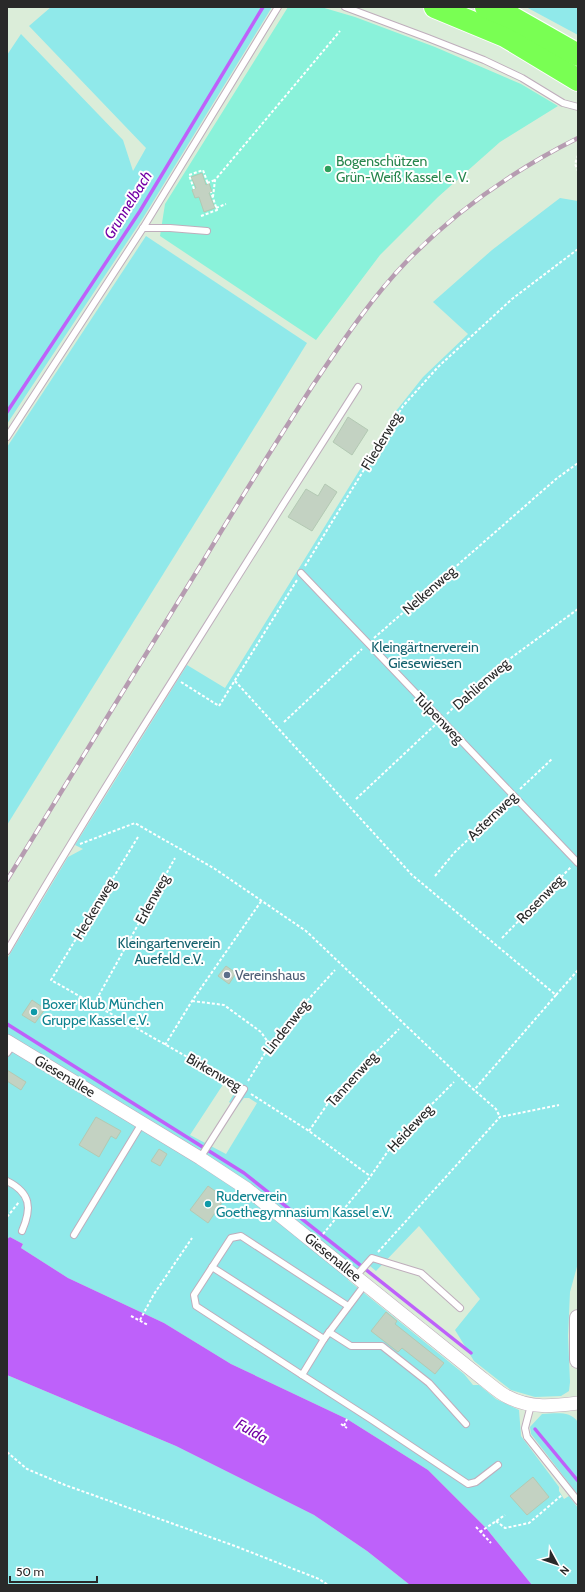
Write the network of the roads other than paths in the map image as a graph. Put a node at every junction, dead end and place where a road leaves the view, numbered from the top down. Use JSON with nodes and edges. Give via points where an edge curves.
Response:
{"nodes":[{"id":1,"x":278,"y":7,"type":"edge"},
{"id":2,"x":345,"y":7,"type":"edge"},
{"id":3,"x":435,"y":7,"type":"edge"},
{"id":4,"x":486,"y":7,"type":"edge"},
{"id":5,"x":578,"y":55,"type":"edge"},
{"id":6,"x":578,"y":80,"type":"edge"},
{"id":7,"x":578,"y":107,"type":"edge"},
{"id":8,"x":143,"y":228,"type":"junction"},
{"id":9,"x":207,"y":231,"type":"dead end"},
{"id":10,"x":358,"y":387,"type":"dead end"},
{"id":11,"x":7,"y":437,"type":"edge"},
{"id":12,"x":301,"y":573,"type":"road end"},
{"id":13,"x":577,"y":862,"type":"edge"},
{"id":14,"x":7,"y":951,"type":"edge"},
{"id":15,"x":9,"y":1046,"type":"edge"},
{"id":16,"x":244,"y":1089,"type":"road end"},
{"id":17,"x":142,"y":1123,"type":"junction"},
{"id":18,"x":202,"y":1155,"type":"junction"},
{"id":19,"x":7,"y":1181,"type":"edge"},
{"id":20,"x":22,"y":1231,"type":"dead end"},
{"id":21,"x":74,"y":1236,"type":"dead end"},
{"id":22,"x":212,"y":1267,"type":"junction"},
{"id":23,"x":361,"y":1277,"type":"junction"},
{"id":24,"x":348,"y":1306,"type":"junction"},
{"id":25,"x":460,"y":1308,"type":"dead end"},
{"id":26,"x":578,"y":1318,"type":"edge"},
{"id":27,"x":329,"y":1332,"type":"junction"},
{"id":28,"x":324,"y":1339,"type":"junction"},
{"id":29,"x":578,"y":1360,"type":"edge"},
{"id":30,"x":302,"y":1375,"type":"junction"},
{"id":31,"x":578,"y":1403,"type":"edge"},
{"id":32,"x":531,"y":1404,"type":"junction"},
{"id":33,"x":466,"y":1424,"type":"dead end"},
{"id":34,"x":498,"y":1465,"type":"dead end"},
{"id":35,"x":578,"y":1501,"type":"edge"}],
"edges":[{"from":1,"to":8,"type":"lane"},
{"from":2,"to":7,"type":"lane","via":[[484,60],[522,78],[563,103]]},
{"from":3,"to":6,"type":"highway","via":[[505,36]]},
{"from":4,"to":5,"type":"highway","via":[[513,18]]},
{"from":8,"to":9,"type":"lane"},
{"from":8,"to":11,"type":"lane"},
{"from":10,"to":14,"type":"lane","via":[[72,840]]},
{"from":12,"to":13,"type":"lane","name":"Tulpenweg"},
{"from":15,"to":17,"type":"street","name":"Giesenallee"},
{"from":16,"to":18,"type":"lane"},
{"from":17,"to":18,"type":"street","name":"Giesenallee"},
{"from":17,"to":21,"type":"lane"},
{"from":18,"to":23,"type":"street","name":"Giesenallee"},
{"from":19,"to":20,"type":"lane","via":[[27,1198],[28,1213]]},
{"from":22,"to":24,"type":"lane","via":[[231,1238],[241,1236]]},
{"from":22,"to":28,"type":"lane"},
{"from":22,"to":30,"type":"lane","via":[[194,1295],[196,1306]]},
{"from":23,"to":24,"type":"lane"},
{"from":23,"to":25,"type":"lane","via":[[372,1258],[421,1273]]},
{"from":23,"to":32,"type":"street","name":"Giesenallee","via":[[489,1384],[508,1397]]},
{"from":24,"to":27,"type":"lane"},
{"from":26,"to":29,"type":"street"},
{"from":27,"to":28,"type":"lane"},
{"from":27,"to":33,"type":"lane","via":[[351,1346],[382,1346],[429,1383]]},
{"from":28,"to":30,"type":"lane"},
{"from":30,"to":34,"type":"lane","via":[[468,1484],[476,1482]]},
{"from":31,"to":32,"type":"street","name":"Giesenallee","via":[[546,1406]]},
{"from":32,"to":35,"type":"lane","via":[[525,1428],[527,1437]]}]}
